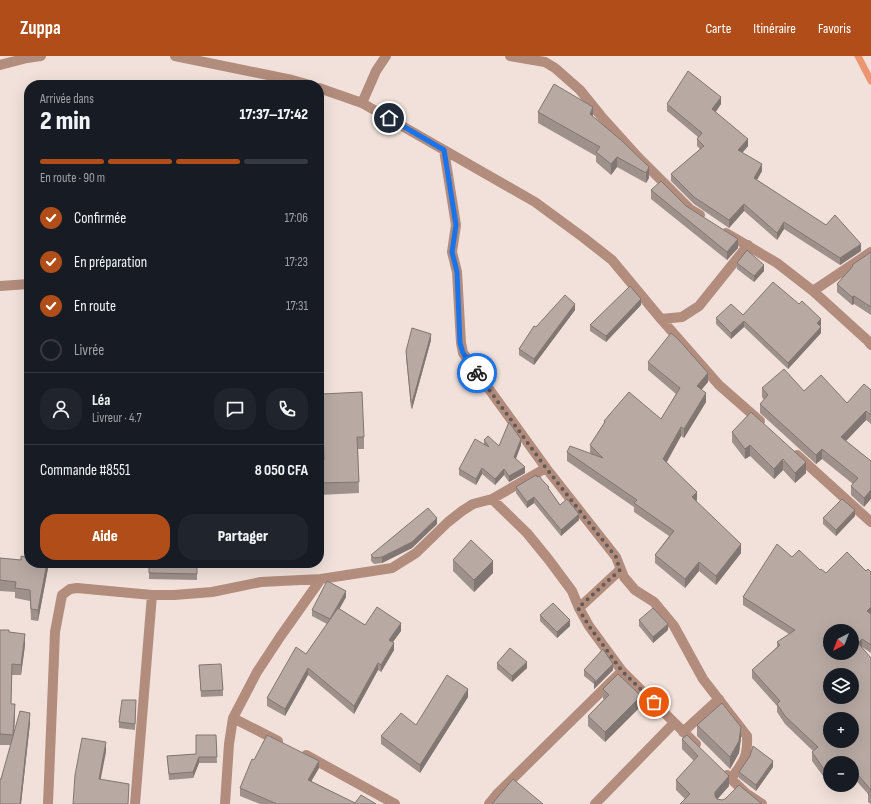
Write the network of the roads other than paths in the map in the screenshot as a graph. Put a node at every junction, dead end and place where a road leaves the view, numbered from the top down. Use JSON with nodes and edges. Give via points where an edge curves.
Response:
{"nodes":[{"id":1,"x":41,"y":56,"type":"edge"},
{"id":2,"x":175,"y":56,"type":"edge"},
{"id":3,"x":386,"y":56,"type":"edge"},
{"id":4,"x":510,"y":56,"type":"edge"},
{"id":5,"x":0,"y":65,"type":"edge"},
{"id":6,"x":292,"y":80,"type":"edge"},
{"id":7,"x":324,"y":90,"type":"edge"},
{"id":8,"x":362,"y":103,"type":"junction"},
{"id":9,"x":444,"y":150,"type":"junction"},
{"id":10,"x":707,"y":220,"type":"edge"},
{"id":11,"x":718,"y":228,"type":"edge"},
{"id":12,"x":748,"y":245,"type":"junction"},
{"id":13,"x":871,"y":252,"type":"edge"},
{"id":14,"x":24,"y":284,"type":"edge"},
{"id":15,"x":0,"y":286,"type":"edge"},
{"id":16,"x":813,"y":291,"type":"junction"},
{"id":17,"x":661,"y":319,"type":"junction"},
{"id":18,"x":871,"y":345,"type":"edge"},
{"id":19,"x":766,"y":427,"type":"edge"},
{"id":20,"x":789,"y":448,"type":"edge"},
{"id":21,"x":546,"y":468,"type":"junction"},
{"id":22,"x":492,"y":499,"type":"junction"},
{"id":23,"x":871,"y":522,"type":"edge"},
{"id":24,"x":620,"y":570,"type":"junction"},
{"id":25,"x":321,"y":579,"type":"junction"},
{"id":26,"x":152,"y":595,"type":"junction"},
{"id":27,"x":578,"y":608,"type":"junction"},
{"id":28,"x":622,"y":671,"type":"junction"},
{"id":29,"x":719,"y":699,"type":"junction"},
{"id":30,"x":233,"y":718,"type":"junction"},
{"id":31,"x":674,"y":723,"type":"junction"},
{"id":32,"x":683,"y":732,"type":"junction"},
{"id":33,"x":704,"y":753,"type":"edge"},
{"id":34,"x":720,"y":768,"type":"edge"},
{"id":35,"x":731,"y":779,"type":"junction"},
{"id":36,"x":738,"y":786,"type":"junction"},
{"id":37,"x":730,"y":795,"type":"edge"},
{"id":38,"x":48,"y":804,"type":"edge"},
{"id":39,"x":135,"y":804,"type":"edge"},
{"id":40,"x":225,"y":804,"type":"edge"},
{"id":41,"x":395,"y":804,"type":"edge"},
{"id":42,"x":489,"y":804,"type":"edge"},
{"id":43,"x":595,"y":804,"type":"edge"},
{"id":44,"x":762,"y":804,"type":"edge"}],
"edges":[{"from":1,"to":5,"type":"street"},
{"from":2,"to":6,"type":"street"},
{"from":3,"to":8,"type":"street","via":[[376,71]]},
{"from":4,"to":10,"type":"street","via":[[545,62],[555,68],[580,90],[638,158],[690,209]]},
{"from":7,"to":8,"type":"street"},
{"from":8,"to":9,"type":"street"},
{"from":9,"to":17,"type":"street","via":[[535,202],[584,238],[612,260]]},
{"from":9,"to":21,"type":"street","via":[[456,225],[452,252],[457,272],[460,343],[463,353]]},
{"from":11,"to":12,"type":"street"},
{"from":12,"to":16,"type":"street","via":[[777,263]]},
{"from":12,"to":17,"type":"street","via":[[699,306],[682,317]]},
{"from":13,"to":16,"type":"street"},
{"from":14,"to":15,"type":"street"},
{"from":16,"to":18,"type":"street"},
{"from":17,"to":19,"type":"street","via":[[719,384]]},
{"from":20,"to":23,"type":"street"},
{"from":21,"to":22,"type":"street"},
{"from":21,"to":24,"type":"street","via":[[616,557]]},
{"from":22,"to":25,"type":"street","via":[[473,504],[462,511],[416,553],[392,568]]},
{"from":22,"to":27,"type":"street","via":[[527,533],[549,560],[572,591]]},
{"from":24,"to":27,"type":"street"},
{"from":24,"to":29,"type":"street","via":[[635,590],[654,602],[674,626],[703,678]]},
{"from":25,"to":26,"type":"street","via":[[261,582],[212,592]]},
{"from":25,"to":30,"type":"street","via":[[257,672]]},
{"from":26,"to":38,"type":"street","via":[[77,588],[70,589],[62,595],[55,632]]},
{"from":26,"to":39,"type":"street"},
{"from":27,"to":28,"type":"street"},
{"from":28,"to":31,"type":"street"},
{"from":28,"to":42,"type":"street"},
{"from":29,"to":32,"type":"street"},
{"from":29,"to":35,"type":"street","via":[[747,736],[745,759]]},
{"from":30,"to":40,"type":"street"},
{"from":30,"to":41,"type":"street","via":[[321,762]]},
{"from":31,"to":32,"type":"street"},
{"from":31,"to":43,"type":"street"},
{"from":32,"to":33,"type":"street"},
{"from":34,"to":35,"type":"street"},
{"from":35,"to":36,"type":"street"},
{"from":36,"to":37,"type":"street"},
{"from":36,"to":44,"type":"street"}]}
